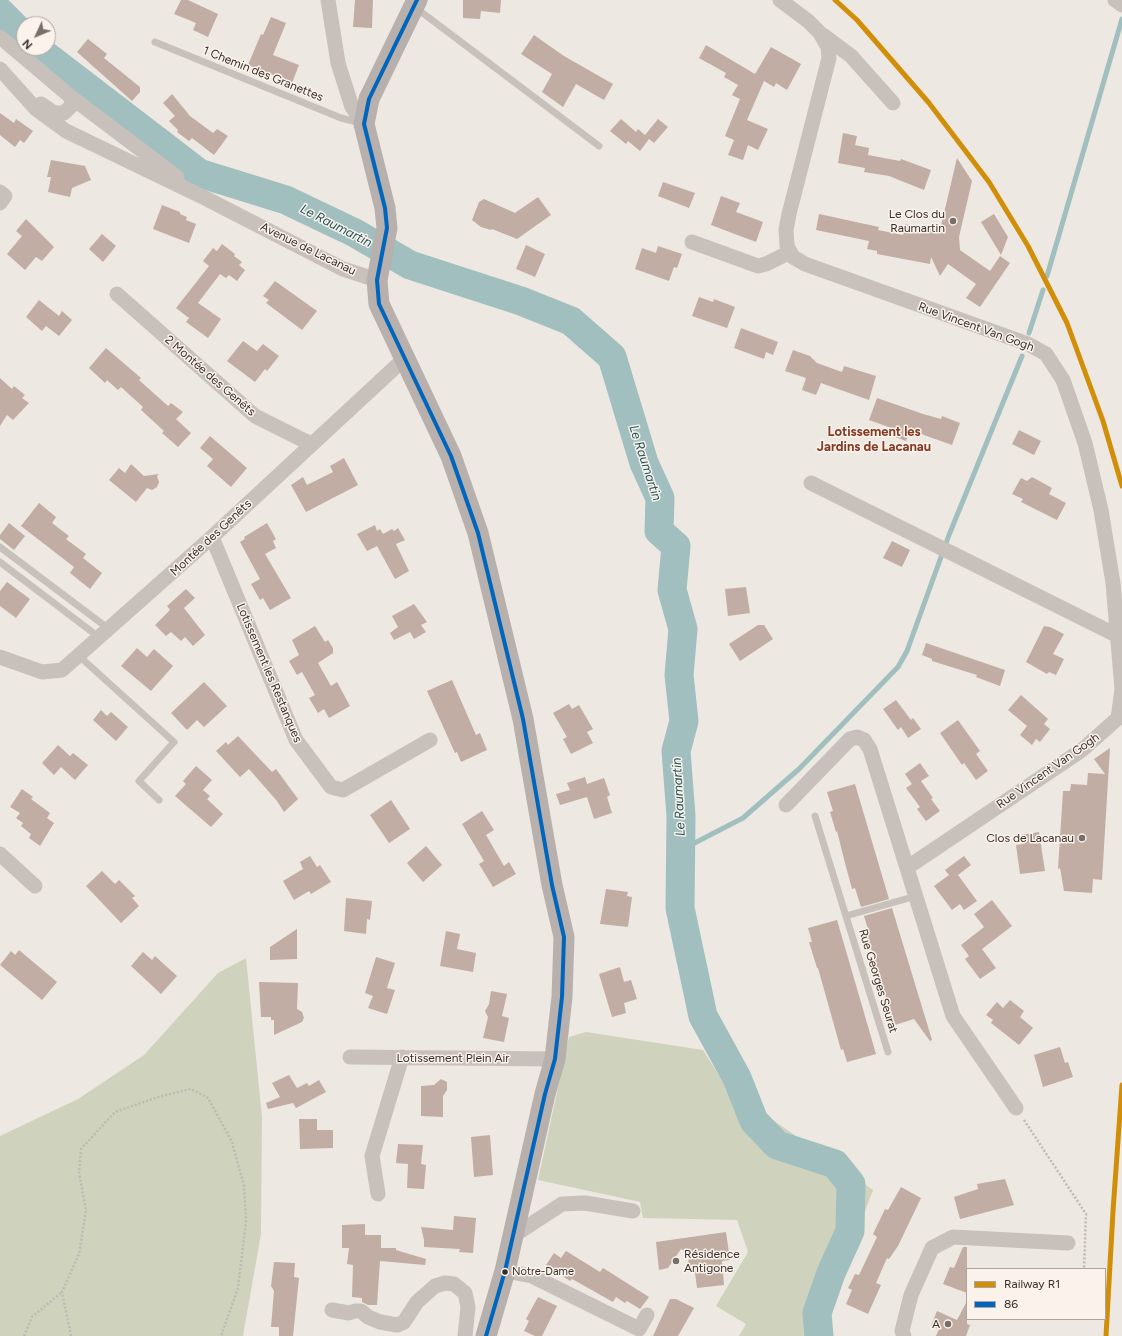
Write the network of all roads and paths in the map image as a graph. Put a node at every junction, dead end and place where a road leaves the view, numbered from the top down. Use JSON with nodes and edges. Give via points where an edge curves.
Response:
{"nodes":[{"id":1,"x":328,"y":0,"type":"edge"},
{"id":2,"x":780,"y":0,"type":"edge"},
{"id":3,"x":1115,"y":0,"type":"edge"},
{"id":4,"x":416,"y":3,"type":"edge"},
{"id":5,"x":1122,"y":5,"type":"edge"},
{"id":6,"x":820,"y":33,"type":"junction"},
{"id":7,"x":0,"y":36,"type":"edge"},
{"id":8,"x":155,"y":42,"type":"dead end"},
{"id":9,"x":3,"y":71,"type":"edge"},
{"id":10,"x":71,"y":97,"type":"junction"},
{"id":11,"x":893,"y":103,"type":"dead end"},
{"id":12,"x":364,"y":124,"type":"junction"},
{"id":13,"x":599,"y":146,"type":"dead end"},
{"id":14,"x":0,"y":192,"type":"edge"},
{"id":15,"x":205,"y":198,"type":"junction"},
{"id":16,"x":0,"y":203,"type":"edge"},
{"id":17,"x":692,"y":242,"type":"dead end"},
{"id":18,"x":790,"y":252,"type":"junction"},
{"id":19,"x":377,"y":280,"type":"junction"},
{"id":20,"x":117,"y":294,"type":"dead end"},
{"id":21,"x":404,"y":358,"type":"junction"},
{"id":22,"x":311,"y":444,"type":"junction"},
{"id":23,"x":811,"y":482,"type":"dead end"},
{"id":24,"x":212,"y":537,"type":"junction"},
{"id":25,"x":0,"y":547,"type":"edge"},
{"id":26,"x":0,"y":562,"type":"edge"},
{"id":27,"x":105,"y":634,"type":"junction"},
{"id":28,"x":1118,"y":636,"type":"junction"},
{"id":29,"x":79,"y":656,"type":"junction"},
{"id":30,"x":0,"y":657,"type":"edge"},
{"id":31,"x":430,"y":740,"type":"dead end"},
{"id":32,"x":160,"y":800,"type":"dead end"},
{"id":33,"x":786,"y":805,"type":"dead end"},
{"id":34,"x":815,"y":816,"type":"dead end"},
{"id":35,"x":0,"y":854,"type":"edge"},
{"id":36,"x":908,"y":867,"type":"junction"},
{"id":37,"x":35,"y":886,"type":"dead end"},
{"id":38,"x":916,"y":896,"type":"junction"},
{"id":39,"x":846,"y":916,"type":"junction"},
{"id":40,"x":888,"y":1052,"type":"dead end"},
{"id":41,"x":350,"y":1057,"type":"dead end"},
{"id":42,"x":402,"y":1057,"type":"junction"},
{"id":43,"x":555,"y":1058,"type":"junction"},
{"id":44,"x":1016,"y":1108,"type":"joint"},
{"id":45,"x":378,"y":1194,"type":"dead end"},
{"id":46,"x":633,"y":1211,"type":"dead end"},
{"id":47,"x":513,"y":1236,"type":"junction"},
{"id":48,"x":1068,"y":1243,"type":"dead end"},
{"id":49,"x":1084,"y":1268,"type":"edge"},
{"id":50,"x":505,"y":1271,"type":"junction"},
{"id":51,"x":62,"y":1292,"type":"junction"},
{"id":52,"x":332,"y":1310,"type":"dead end"},
{"id":53,"x":647,"y":1315,"type":"dead end"},
{"id":54,"x":24,"y":1336,"type":"edge"},
{"id":55,"x":70,"y":1336,"type":"edge"},
{"id":56,"x":221,"y":1336,"type":"edge"},
{"id":57,"x":465,"y":1336,"type":"edge"},
{"id":58,"x":486,"y":1336,"type":"edge"},
{"id":59,"x":904,"y":1336,"type":"edge"}],
"edges":[{"from":1,"to":12,"type":"street","via":[[338,63],[352,106]]},
{"from":2,"to":6,"type":"street"},
{"from":3,"to":5,"type":"street"},
{"from":4,"to":12,"type":"street","via":[[369,99]]},
{"from":4,"to":13,"type":"lane"},
{"from":6,"to":11,"type":"street","via":[[851,56]]},
{"from":6,"to":18,"type":"street","via":[[828,47],[829,58],[789,214],[786,230]]},
{"from":7,"to":10,"type":"street","name":"Avenue de Lacanau"},
{"from":8,"to":12,"type":"lane","name":"1 Chemin des Granettes","via":[[341,118]]},
{"from":9,"to":10,"type":"street","name":"Avenue de Lacanau","via":[[54,113],[64,113],[68,110],[72,105]]},
{"from":9,"to":15,"type":"street","name":"Avenue de Lacanau","via":[[36,109],[66,131]]},
{"from":10,"to":15,"type":"street","name":"Avenue de Lacanau"},
{"from":12,"to":19,"type":"street","via":[[385,208],[387,228]]},
{"from":14,"to":16,"type":"street","via":[[4,196]]},
{"from":15,"to":19,"type":"street","name":"Avenue de Lacanau","via":[[343,269]]},
{"from":17,"to":18,"type":"street","via":[[758,266]]},
{"from":18,"to":28,"type":"street","name":"Rue Vincent Van Gogh","via":[[804,264],[1028,344],[1046,354],[1063,380],[1087,450],[1101,510],[1113,582]]},
{"from":19,"to":21,"type":"street","via":[[379,304]]},
{"from":20,"to":22,"type":"street","name":"2 Montée des Genêts","via":[[255,416]]},
{"from":21,"to":22,"type":"street","name":"Montée des Genêts"},
{"from":21,"to":43,"type":"street","via":[[451,456],[478,534],[523,719],[552,885],[564,937],[562,997]]},
{"from":22,"to":24,"type":"street","name":"Montée des Genêts"},
{"from":23,"to":28,"type":"street"},
{"from":24,"to":27,"type":"street","name":"Montée des Genêts"},
{"from":24,"to":31,"type":"street","name":"Lotissement les Restanques","via":[[296,740],[331,787],[343,790]]},
{"from":25,"to":27,"type":"lane"},
{"from":26,"to":27,"type":"lane"},
{"from":27,"to":29,"type":"street","name":"Montée des Genêts"},
{"from":28,"to":36,"type":"street","name":"Rue Vincent Van Gogh","via":[[1122,689],[1118,718],[1082,750]]},
{"from":29,"to":30,"type":"street","name":"Montée des Genêts","via":[[62,670],[42,672]]},
{"from":29,"to":32,"type":"lane","via":[[174,742],[139,781]]},
{"from":33,"to":36,"type":"street","via":[[850,739],[857,737],[864,740],[870,749]]},
{"from":34,"to":39,"type":"lane","name":"Rue Georges Seurat"},
{"from":35,"to":37,"type":"street"},
{"from":36,"to":38,"type":"street"},
{"from":38,"to":39,"type":"lane","name":"Rue Georges Seurat"},
{"from":38,"to":44,"type":"street","via":[[953,1016]]},
{"from":39,"to":40,"type":"lane","name":"Rue Georges Seurat"},
{"from":41,"to":42,"type":"street","name":"Lotissement Plein Air"},
{"from":42,"to":43,"type":"street","name":"Lotissement Plein Air"},
{"from":42,"to":45,"type":"street","via":[[372,1156]]},
{"from":43,"to":47,"type":"street"},
{"from":44,"to":49,"type":"path","via":[[1086,1214]]},
{"from":46,"to":47,"type":"street","via":[[585,1203],[562,1204]]},
{"from":47,"to":50,"type":"street"},
{"from":48,"to":59,"type":"street","via":[[953,1237],[932,1248],[911,1295],[902,1331]]},
{"from":50,"to":53,"type":"street","via":[[532,1276],[639,1329]]},
{"from":50,"to":58,"type":"street"},
{"from":51,"to":54,"type":"path","via":[[32,1318]]},
{"from":51,"to":55,"type":"path"},
{"from":51,"to":56,"type":"path","via":[[79,1254],[86,1210],[79,1173],[80,1149],[115,1112],[191,1089],[208,1098],[232,1142],[244,1186],[246,1222],[238,1288]]},
{"from":52,"to":57,"type":"street","via":[[349,1313],[361,1311],[380,1322],[398,1325],[404,1322],[417,1302],[434,1286],[454,1284],[465,1293],[468,1307]]}]}
